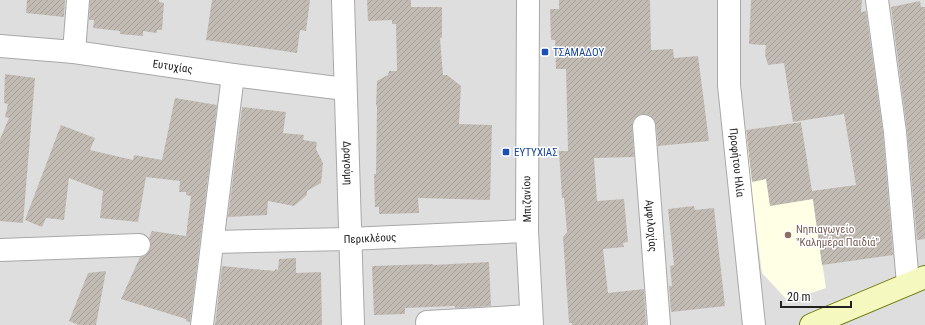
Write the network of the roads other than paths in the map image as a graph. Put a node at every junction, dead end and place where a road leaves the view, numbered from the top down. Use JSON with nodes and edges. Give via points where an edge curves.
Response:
{"nodes":[{"id":1,"x":78,"y":0,"type":"edge"},
{"id":2,"x":343,"y":0,"type":"edge"},
{"id":3,"x":528,"y":0,"type":"edge"},
{"id":4,"x":729,"y":0,"type":"edge"},
{"id":5,"x":877,"y":0,"type":"edge"},
{"id":6,"x":0,"y":46,"type":"edge"},
{"id":7,"x":74,"y":52,"type":"junction"},
{"id":8,"x":233,"y":76,"type":"junction"},
{"id":9,"x":345,"y":90,"type":"junction"},
{"id":10,"x":644,"y":126,"type":"dead end"},
{"id":11,"x":527,"y":231,"type":"junction"},
{"id":12,"x":349,"y":239,"type":"junction"},
{"id":13,"x":213,"y":242,"type":"junction"},
{"id":14,"x":139,"y":245,"type":"dead end"},
{"id":15,"x":0,"y":250,"type":"edge"},
{"id":16,"x":917,"y":280,"type":"edge"},
{"id":17,"x":531,"y":320,"type":"edge"},
{"id":18,"x":427,"y":322,"type":"dead end"},
{"id":19,"x":202,"y":325,"type":"edge"},
{"id":20,"x":353,"y":325,"type":"edge"},
{"id":21,"x":659,"y":325,"type":"edge"},
{"id":22,"x":754,"y":325,"type":"edge"},
{"id":23,"x":812,"y":325,"type":"edge"}],
"edges":[{"from":1,"to":7,"type":"street"},
{"from":2,"to":9,"type":"street","name":"Δραγούμη"},
{"from":3,"to":11,"type":"street","name":"Μπιζανίου"},
{"from":4,"to":22,"type":"street","name":"Προφήτου Ηλία","via":[[730,85]]},
{"from":5,"to":16,"type":"street"},
{"from":6,"to":7,"type":"street","name":"Ευτυχίας"},
{"from":7,"to":8,"type":"street","name":"Ευτυχίας"},
{"from":8,"to":9,"type":"street","name":"Ευτυχίας"},
{"from":8,"to":13,"type":"street"},
{"from":9,"to":12,"type":"street","name":"Δραγούμη"},
{"from":10,"to":21,"type":"street","name":"Αμφιλοχίας"},
{"from":11,"to":12,"type":"street","name":"Περικλέους"},
{"from":11,"to":17,"type":"street","name":"Μπιζανίου"},
{"from":12,"to":13,"type":"street","name":"Περικλέους"},
{"from":12,"to":20,"type":"street","name":"Δραγούμη"},
{"from":13,"to":19,"type":"street"},
{"from":14,"to":15,"type":"street"},
{"from":16,"to":23,"type":"street"},
{"from":17,"to":18,"type":"street"}]}
